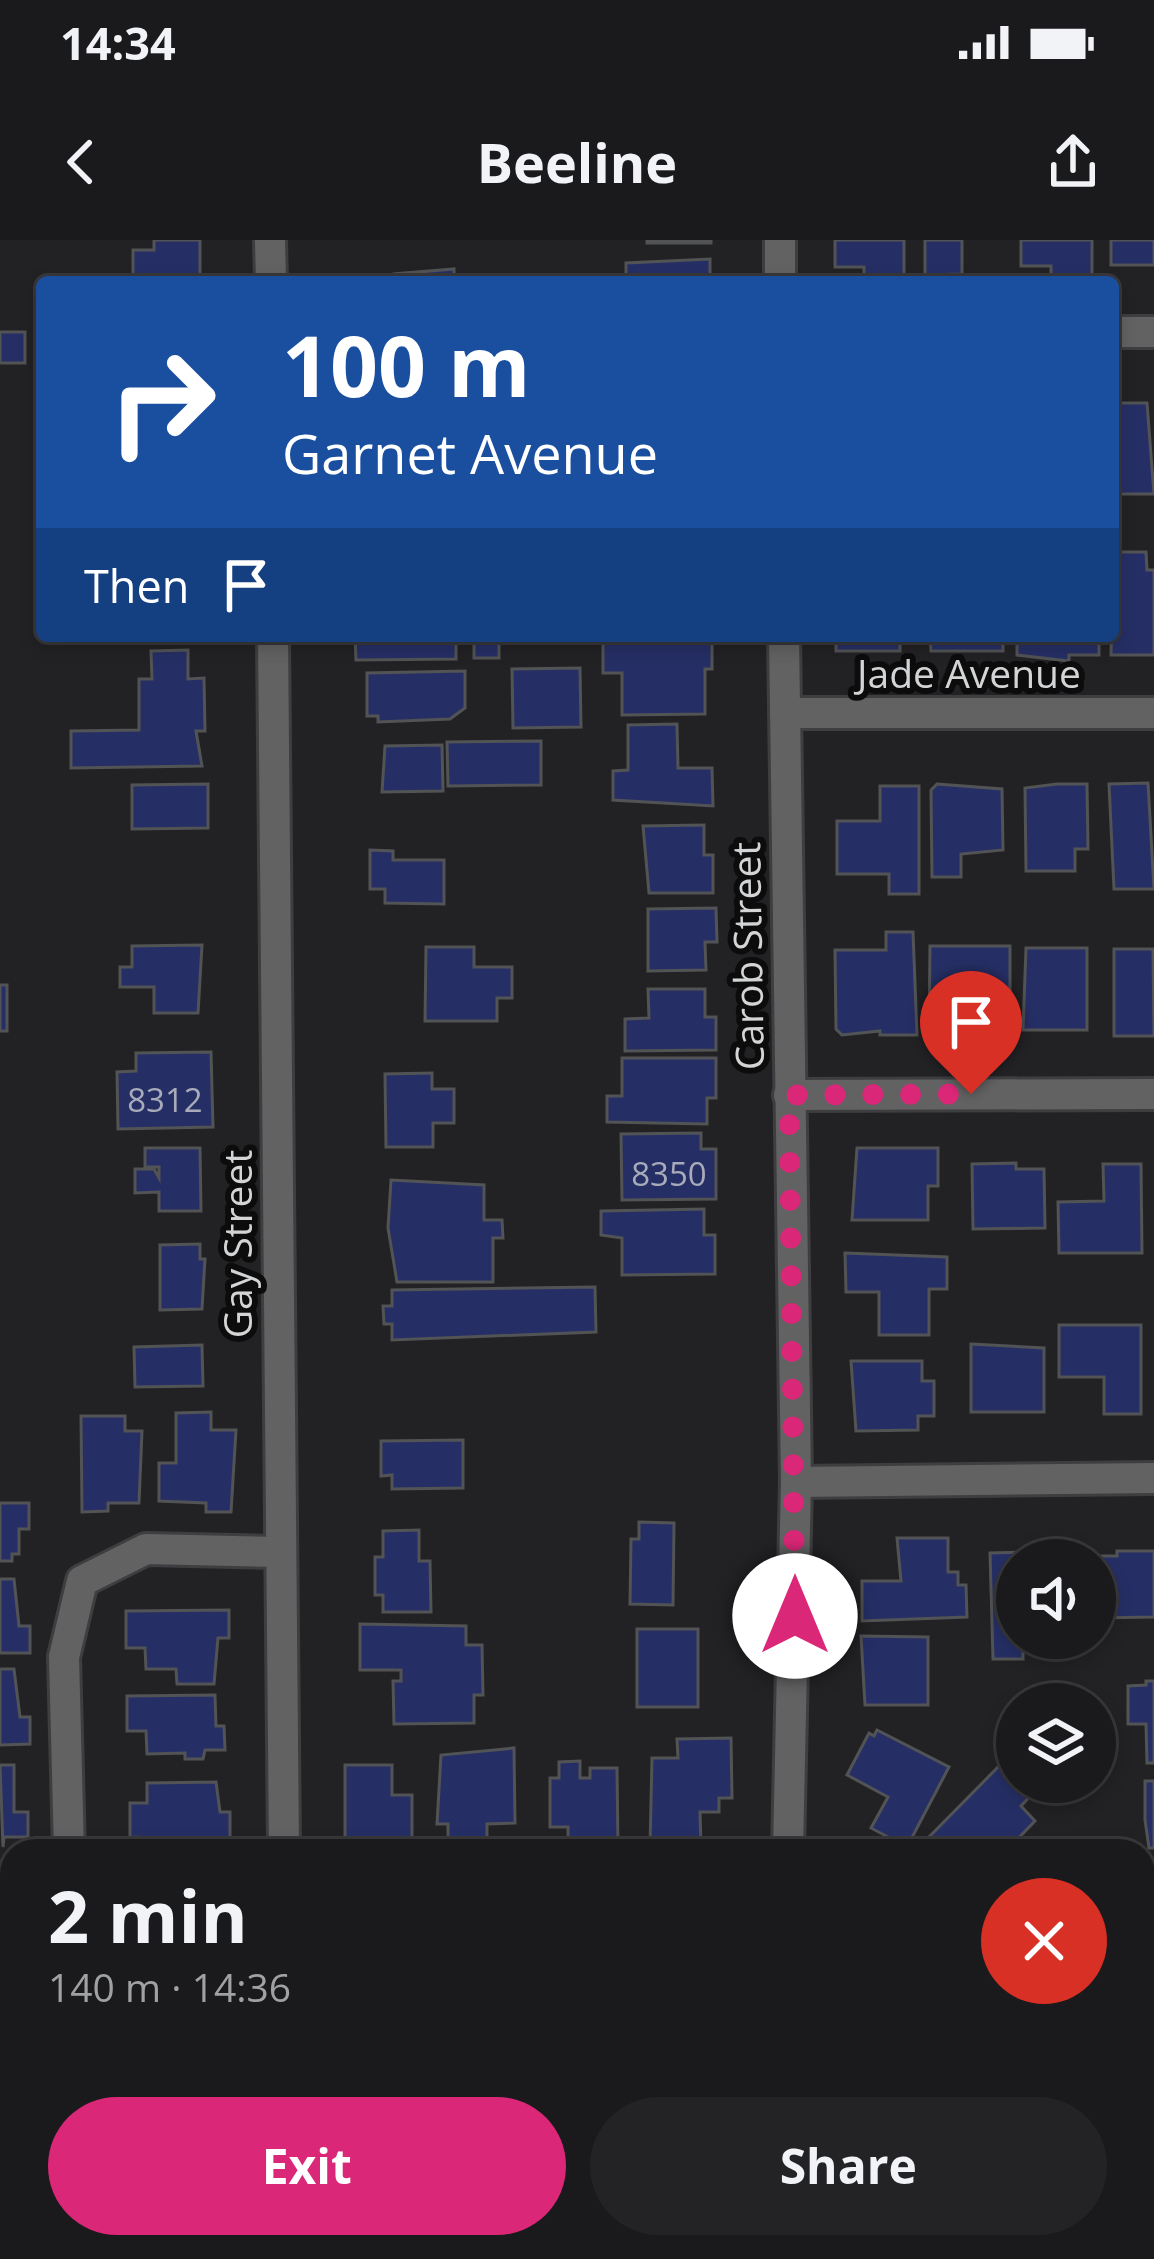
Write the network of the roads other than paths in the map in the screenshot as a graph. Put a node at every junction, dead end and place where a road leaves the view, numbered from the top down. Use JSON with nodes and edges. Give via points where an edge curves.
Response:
{"nodes":[{"id":1,"x":270,"y":240,"type":"edge"},
{"id":2,"x":780,"y":240,"type":"edge"},
{"id":3,"x":271,"y":276,"type":"edge"},
{"id":4,"x":781,"y":276,"type":"edge"},
{"id":5,"x":1119,"y":332,"type":"edge"},
{"id":6,"x":1154,"y":332,"type":"edge"},
{"id":7,"x":273,"y":642,"type":"edge"},
{"id":8,"x":784,"y":642,"type":"edge"},
{"id":9,"x":785,"y":712,"type":"junction"},
{"id":10,"x":1154,"y":713,"type":"edge"},
{"id":11,"x":1154,"y":1094,"type":"edge"},
{"id":12,"x":789,"y":1095,"type":"junction"},
{"id":13,"x":1154,"y":1478,"type":"edge"},
{"id":14,"x":796,"y":1482,"type":"junction"},
{"id":15,"x":279,"y":1552,"type":"junction"},
{"id":16,"x":69,"y":1839,"type":"edge"},
{"id":17,"x":284,"y":1839,"type":"edge"},
{"id":18,"x":789,"y":1839,"type":"edge"}],
"edges":[{"from":1,"to":3,"type":"street"},
{"from":2,"to":4,"type":"street"},
{"from":5,"to":6,"type":"street"},
{"from":7,"to":15,"type":"street","name":"Gay Street"},
{"from":8,"to":9,"type":"street","name":"Carob Street"},
{"from":9,"to":10,"type":"street","name":"Jade Avenue"},
{"from":9,"to":12,"type":"street","name":"Carob Street"},
{"from":11,"to":12,"type":"street"},
{"from":12,"to":14,"type":"street","name":"Carob Street"},
{"from":13,"to":14,"type":"street"},
{"from":14,"to":18,"type":"street","name":"Carob Street"},
{"from":15,"to":16,"type":"street","via":[[146,1549],[82,1581],[64,1657]]},
{"from":15,"to":17,"type":"street","name":"Gay Street"}]}
